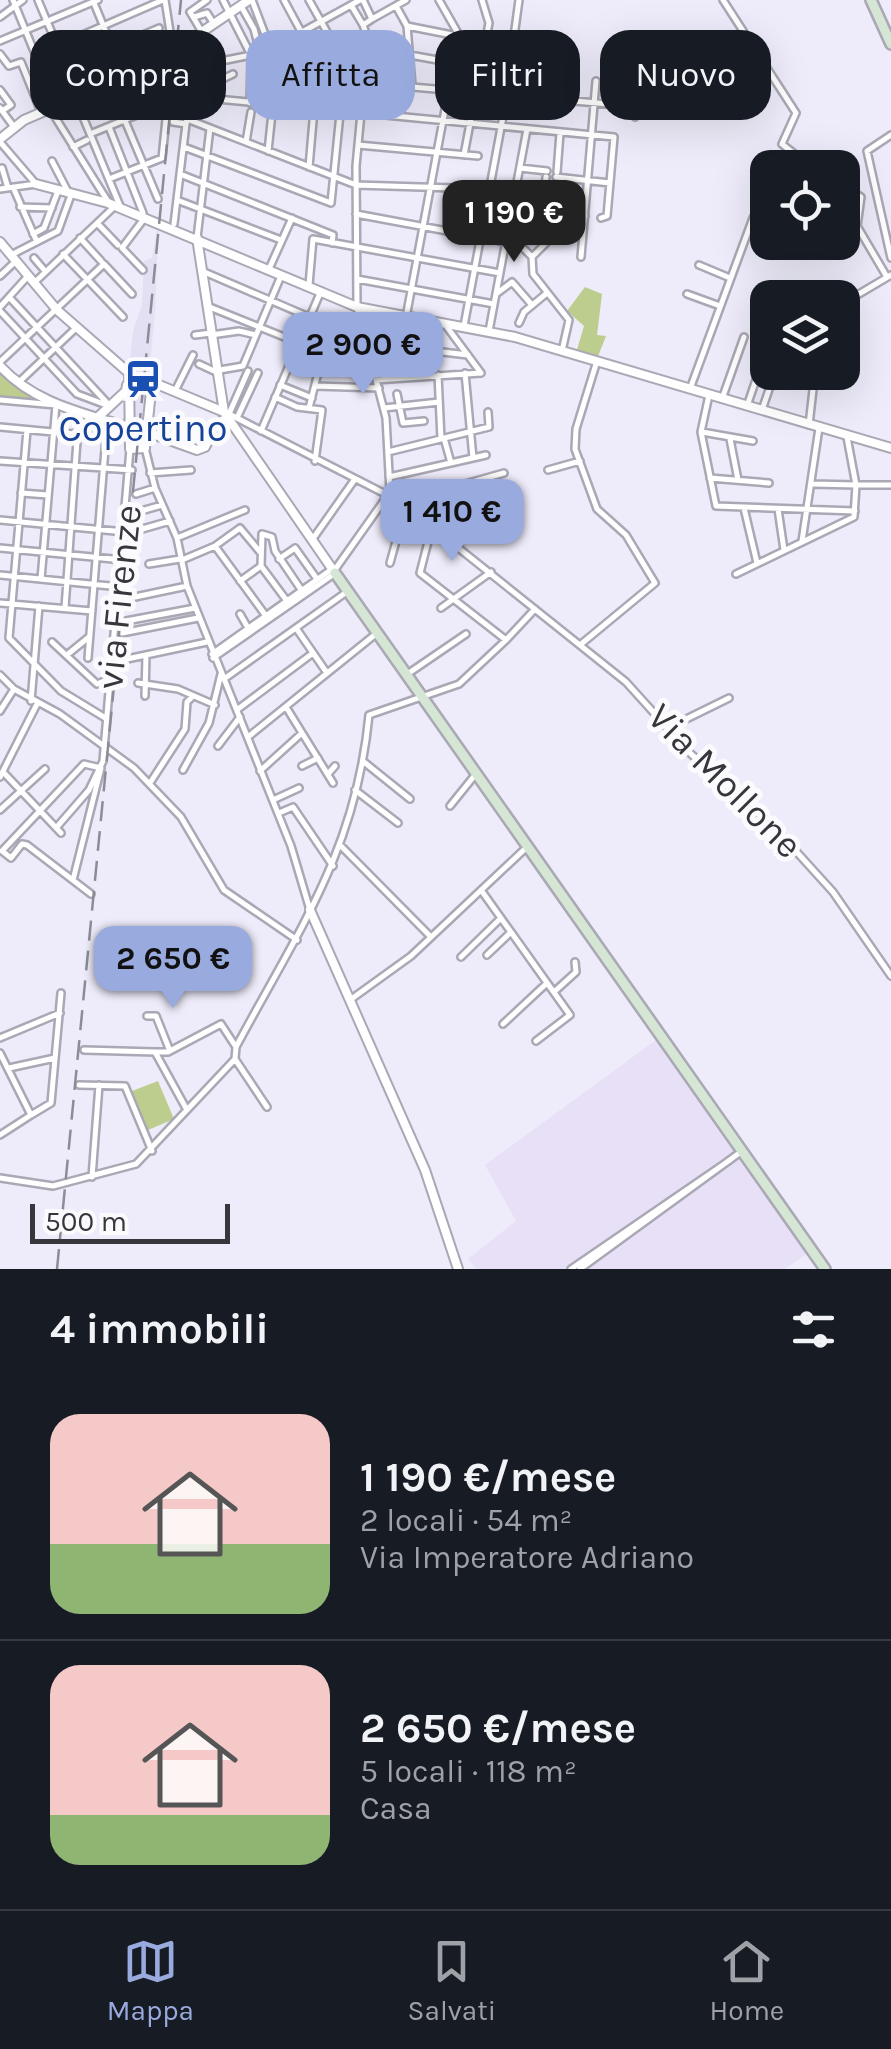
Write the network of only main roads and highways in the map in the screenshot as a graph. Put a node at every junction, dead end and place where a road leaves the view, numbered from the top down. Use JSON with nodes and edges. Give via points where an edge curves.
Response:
{"nodes":[{"id":1,"x":871,"y":0,"type":"edge"},
{"id":2,"x":891,"y":44,"type":"edge"},
{"id":3,"x":334,"y":571,"type":"road end"},
{"id":4,"x":825,"y":1269,"type":"edge"}],
"edges":[{"from":1,"to":2,"type":"main road"},
{"from":3,"to":4,"type":"main road"}]}
